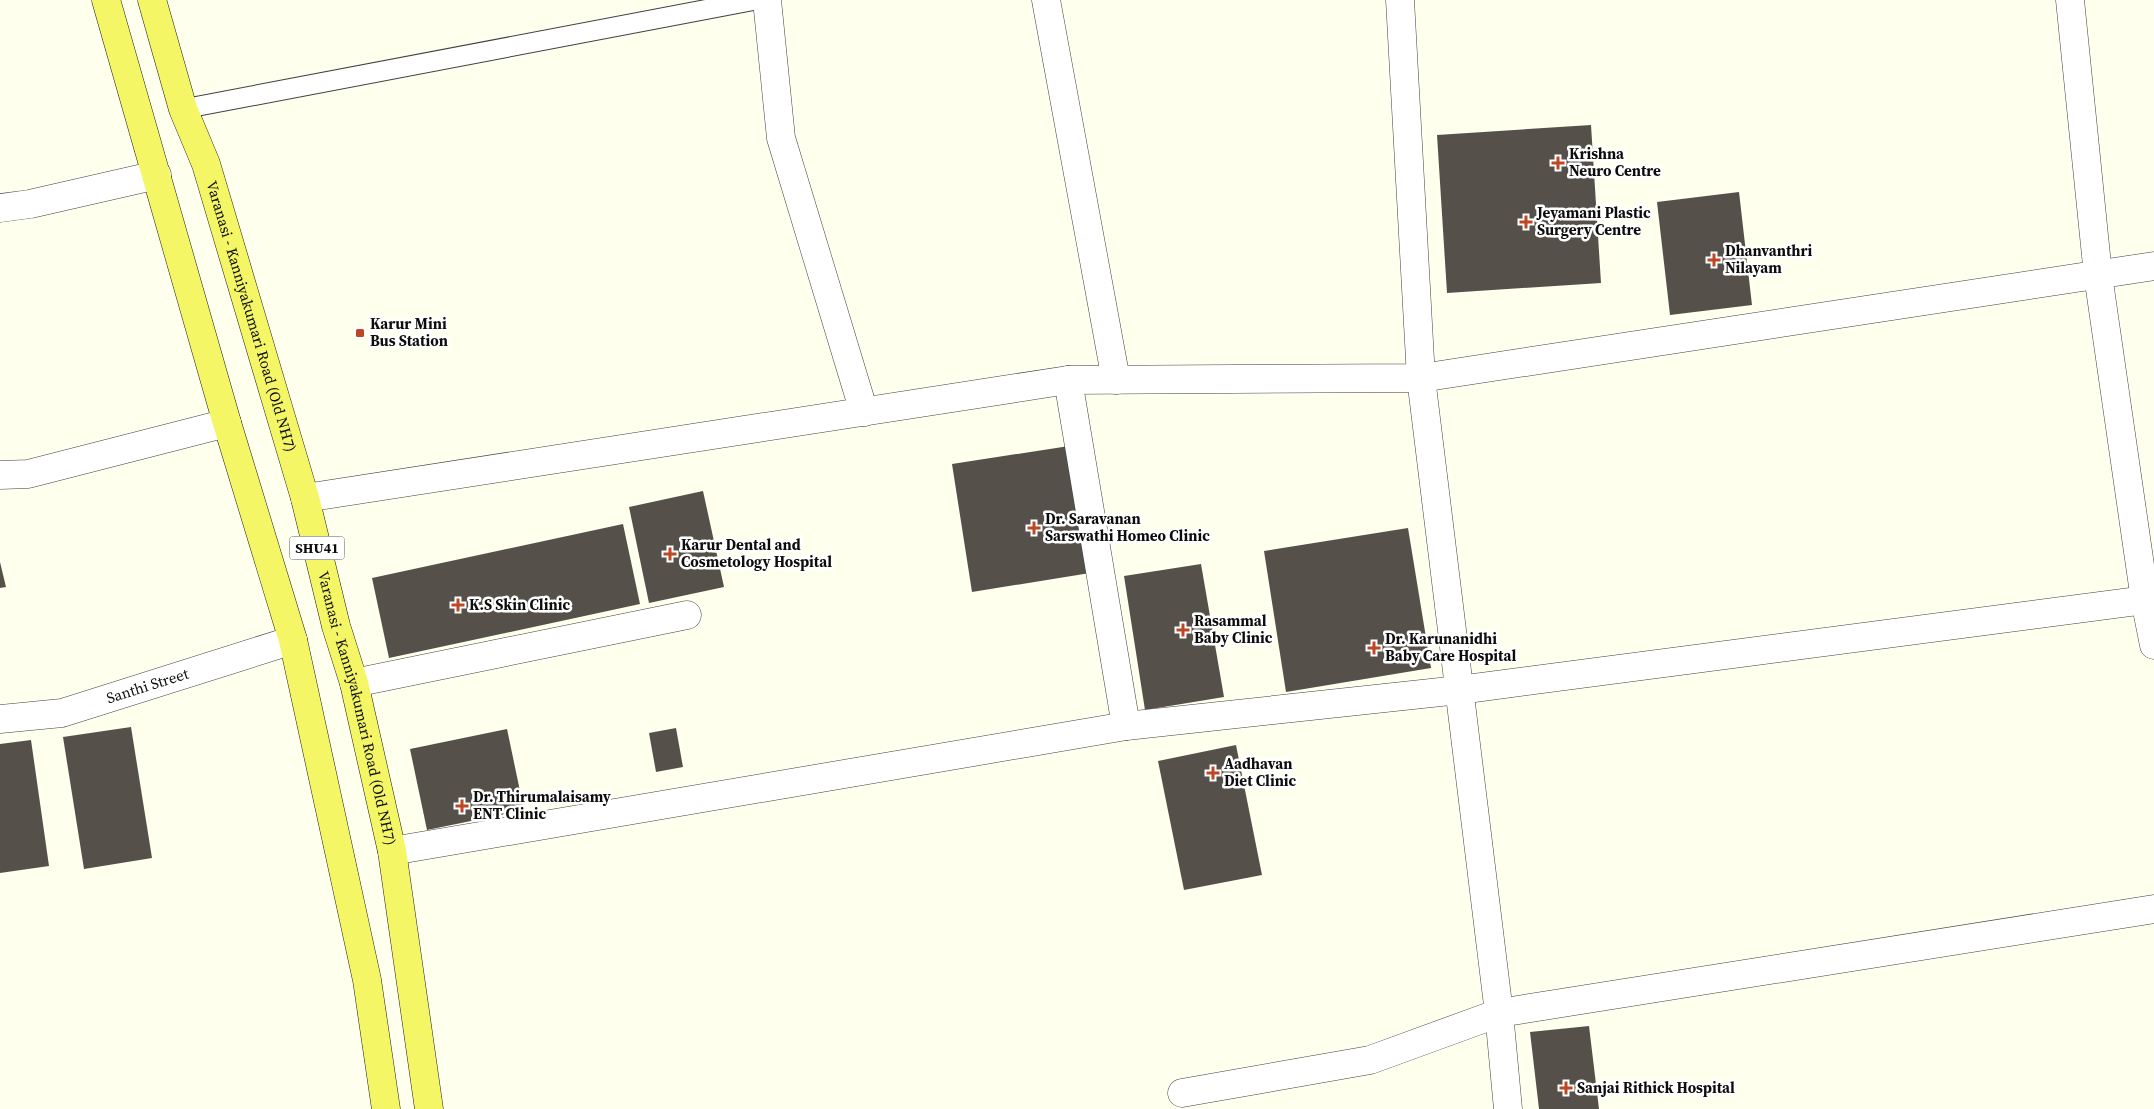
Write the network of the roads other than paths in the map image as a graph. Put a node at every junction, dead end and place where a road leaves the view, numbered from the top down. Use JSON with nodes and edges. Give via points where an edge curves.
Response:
{"nodes":[{"id":1,"x":106,"y":0,"type":"edge"},
{"id":2,"x":152,"y":0,"type":"edge"},
{"id":3,"x":756,"y":0,"type":"edge"},
{"id":4,"x":767,"y":0,"type":"edge"},
{"id":5,"x":1046,"y":0,"type":"edge"},
{"id":6,"x":1400,"y":0,"type":"edge"},
{"id":7,"x":2070,"y":0,"type":"edge"},
{"id":8,"x":183,"y":109,"type":"junction"},
{"id":9,"x":157,"y":175,"type":"junction"},
{"id":10,"x":0,"y":208,"type":"edge"},
{"id":11,"x":2154,"y":266,"type":"edge"},
{"id":12,"x":2098,"y":275,"type":"junction"},
{"id":13,"x":1421,"y":378,"type":"junction"},
{"id":14,"x":1068,"y":380,"type":"junction"},
{"id":15,"x":1116,"y":380,"type":"junction"},
{"id":16,"x":864,"y":412,"type":"junction"},
{"id":17,"x":227,"y":422,"type":"junction"},
{"id":18,"x":0,"y":475,"type":"edge"},
{"id":19,"x":305,"y":498,"type":"junction"},
{"id":20,"x":2150,"y":599,"type":"edge"},
{"id":21,"x":687,"y":615,"type":"dead end"},
{"id":22,"x":294,"y":640,"type":"junction"},
{"id":23,"x":2154,"y":644,"type":"edge"},
{"id":24,"x":354,"y":683,"type":"junction"},
{"id":25,"x":1459,"y":690,"type":"junction"},
{"id":26,"x":0,"y":719,"type":"edge"},
{"id":27,"x":1126,"y":726,"type":"junction"},
{"id":28,"x":392,"y":851,"type":"junction"},
{"id":29,"x":2154,"y":909,"type":"edge"},
{"id":30,"x":1498,"y":1013,"type":"junction"},
{"id":31,"x":1182,"y":1093,"type":"dead end"},
{"id":32,"x":386,"y":1109,"type":"edge"},
{"id":33,"x":428,"y":1109,"type":"edge"},
{"id":34,"x":1508,"y":1109,"type":"edge"}],
"edges":[{"from":1,"to":9,"type":"main road"},
{"from":2,"to":8,"type":"main road","name":"Varanasi - Kanniyakumari Road (Old NH7)","number":"SHU41"},
{"from":3,"to":8,"type":"lane"},
{"from":4,"to":16,"type":"street","via":[[781,138]]},
{"from":5,"to":15,"type":"street"},
{"from":6,"to":13,"type":"street"},
{"from":7,"to":12,"type":"street"},
{"from":8,"to":19,"type":"main road","name":"Varanasi - Kanniyakumari Road (Old NH7)","number":"SHU41","via":[[206,164]]},
{"from":9,"to":10,"type":"street"},
{"from":9,"to":17,"type":"main road"},
{"from":11,"to":12,"type":"street"},
{"from":12,"to":13,"type":"street"},
{"from":12,"to":20,"type":"street"},
{"from":13,"to":15,"type":"street"},
{"from":13,"to":25,"type":"street"},
{"from":14,"to":15,"type":"street"},
{"from":14,"to":16,"type":"street"},
{"from":14,"to":27,"type":"street"},
{"from":16,"to":19,"type":"street"},
{"from":17,"to":18,"type":"street","via":[[28,474]]},
{"from":17,"to":22,"type":"main road"},
{"from":19,"to":24,"type":"main road","name":"Varanasi - Kanniyakumari Road (Old NH7)","number":"SHU41","via":[[336,626]]},
{"from":20,"to":23,"type":"street"},
{"from":20,"to":25,"type":"street"},
{"from":21,"to":24,"type":"street"},
{"from":22,"to":26,"type":"street","name":"Santhi Street","via":[[62,713]]},
{"from":22,"to":32,"type":"main road","via":[[367,980]]},
{"from":24,"to":28,"type":"main road","name":"Varanasi - Kanniyakumari Road (Old NH7)","number":"SHU41"},
{"from":25,"to":27,"type":"street"},
{"from":25,"to":30,"type":"street"},
{"from":27,"to":28,"type":"street"},
{"from":28,"to":33,"type":"main road","name":"Varanasi - Kanniyakumari Road (Old NH7)","number":"SHU41"},
{"from":29,"to":30,"type":"street"},
{"from":30,"to":31,"type":"street","via":[[1370,1060]]},
{"from":30,"to":34,"type":"street"}]}
